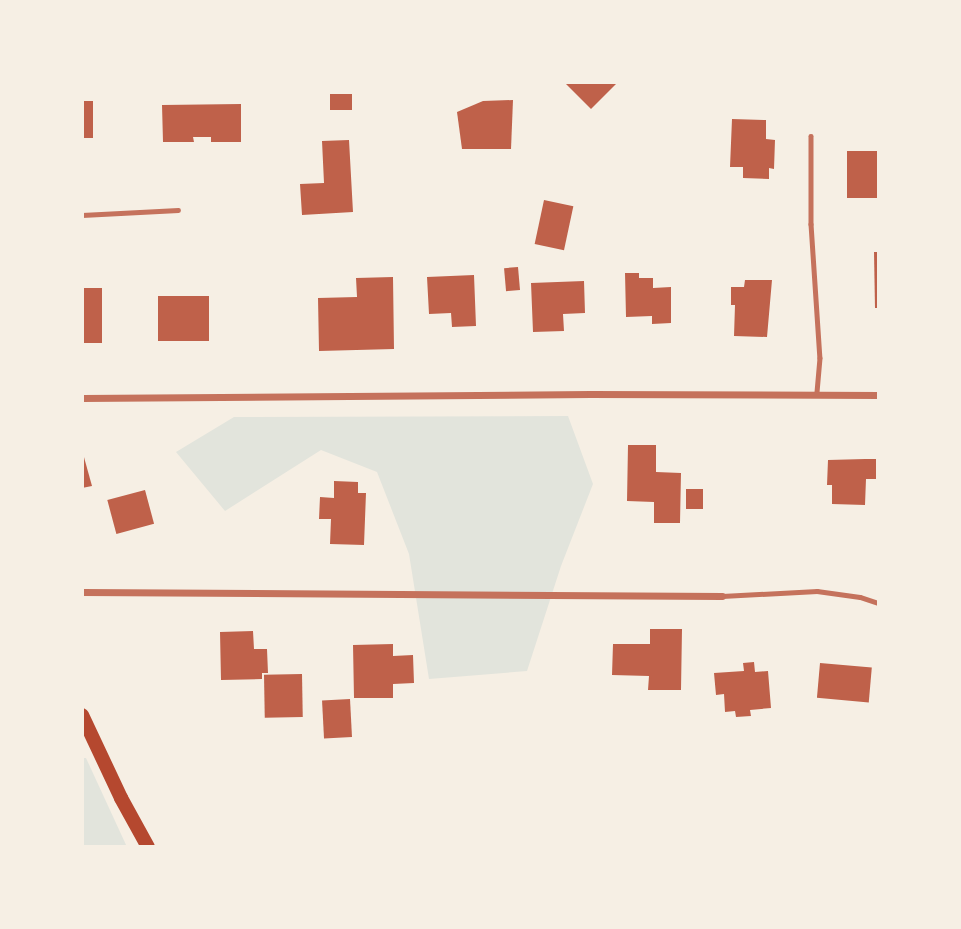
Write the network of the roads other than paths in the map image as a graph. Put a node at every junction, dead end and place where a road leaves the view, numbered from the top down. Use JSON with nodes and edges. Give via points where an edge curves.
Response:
{"nodes":[{"id":1,"x":811,"y":136,"type":"dead end"},
{"id":2,"x":178,"y":210,"type":"dead end"},
{"id":3,"x":82,"y":215,"type":"edge"},
{"id":4,"x":816,"y":395,"type":"junction"},
{"id":5,"x":879,"y":395,"type":"edge"},
{"id":6,"x":82,"y":398,"type":"edge"},
{"id":7,"x":82,"y":592,"type":"edge"},
{"id":8,"x":722,"y":596,"type":"joint"},
{"id":9,"x":879,"y":603,"type":"edge"},
{"id":10,"x":82,"y":715,"type":"edge"},
{"id":11,"x":148,"y":847,"type":"edge"}],
"edges":[{"from":1,"to":4,"type":"lane","via":[[811,224],[820,358]]},
{"from":2,"to":3,"type":"lane"},
{"from":4,"to":5,"type":"street"},
{"from":4,"to":6,"type":"street"},
{"from":7,"to":8,"type":"street"},
{"from":8,"to":9,"type":"lane","via":[[817,590]]},
{"from":10,"to":11,"type":"main road"}]}
